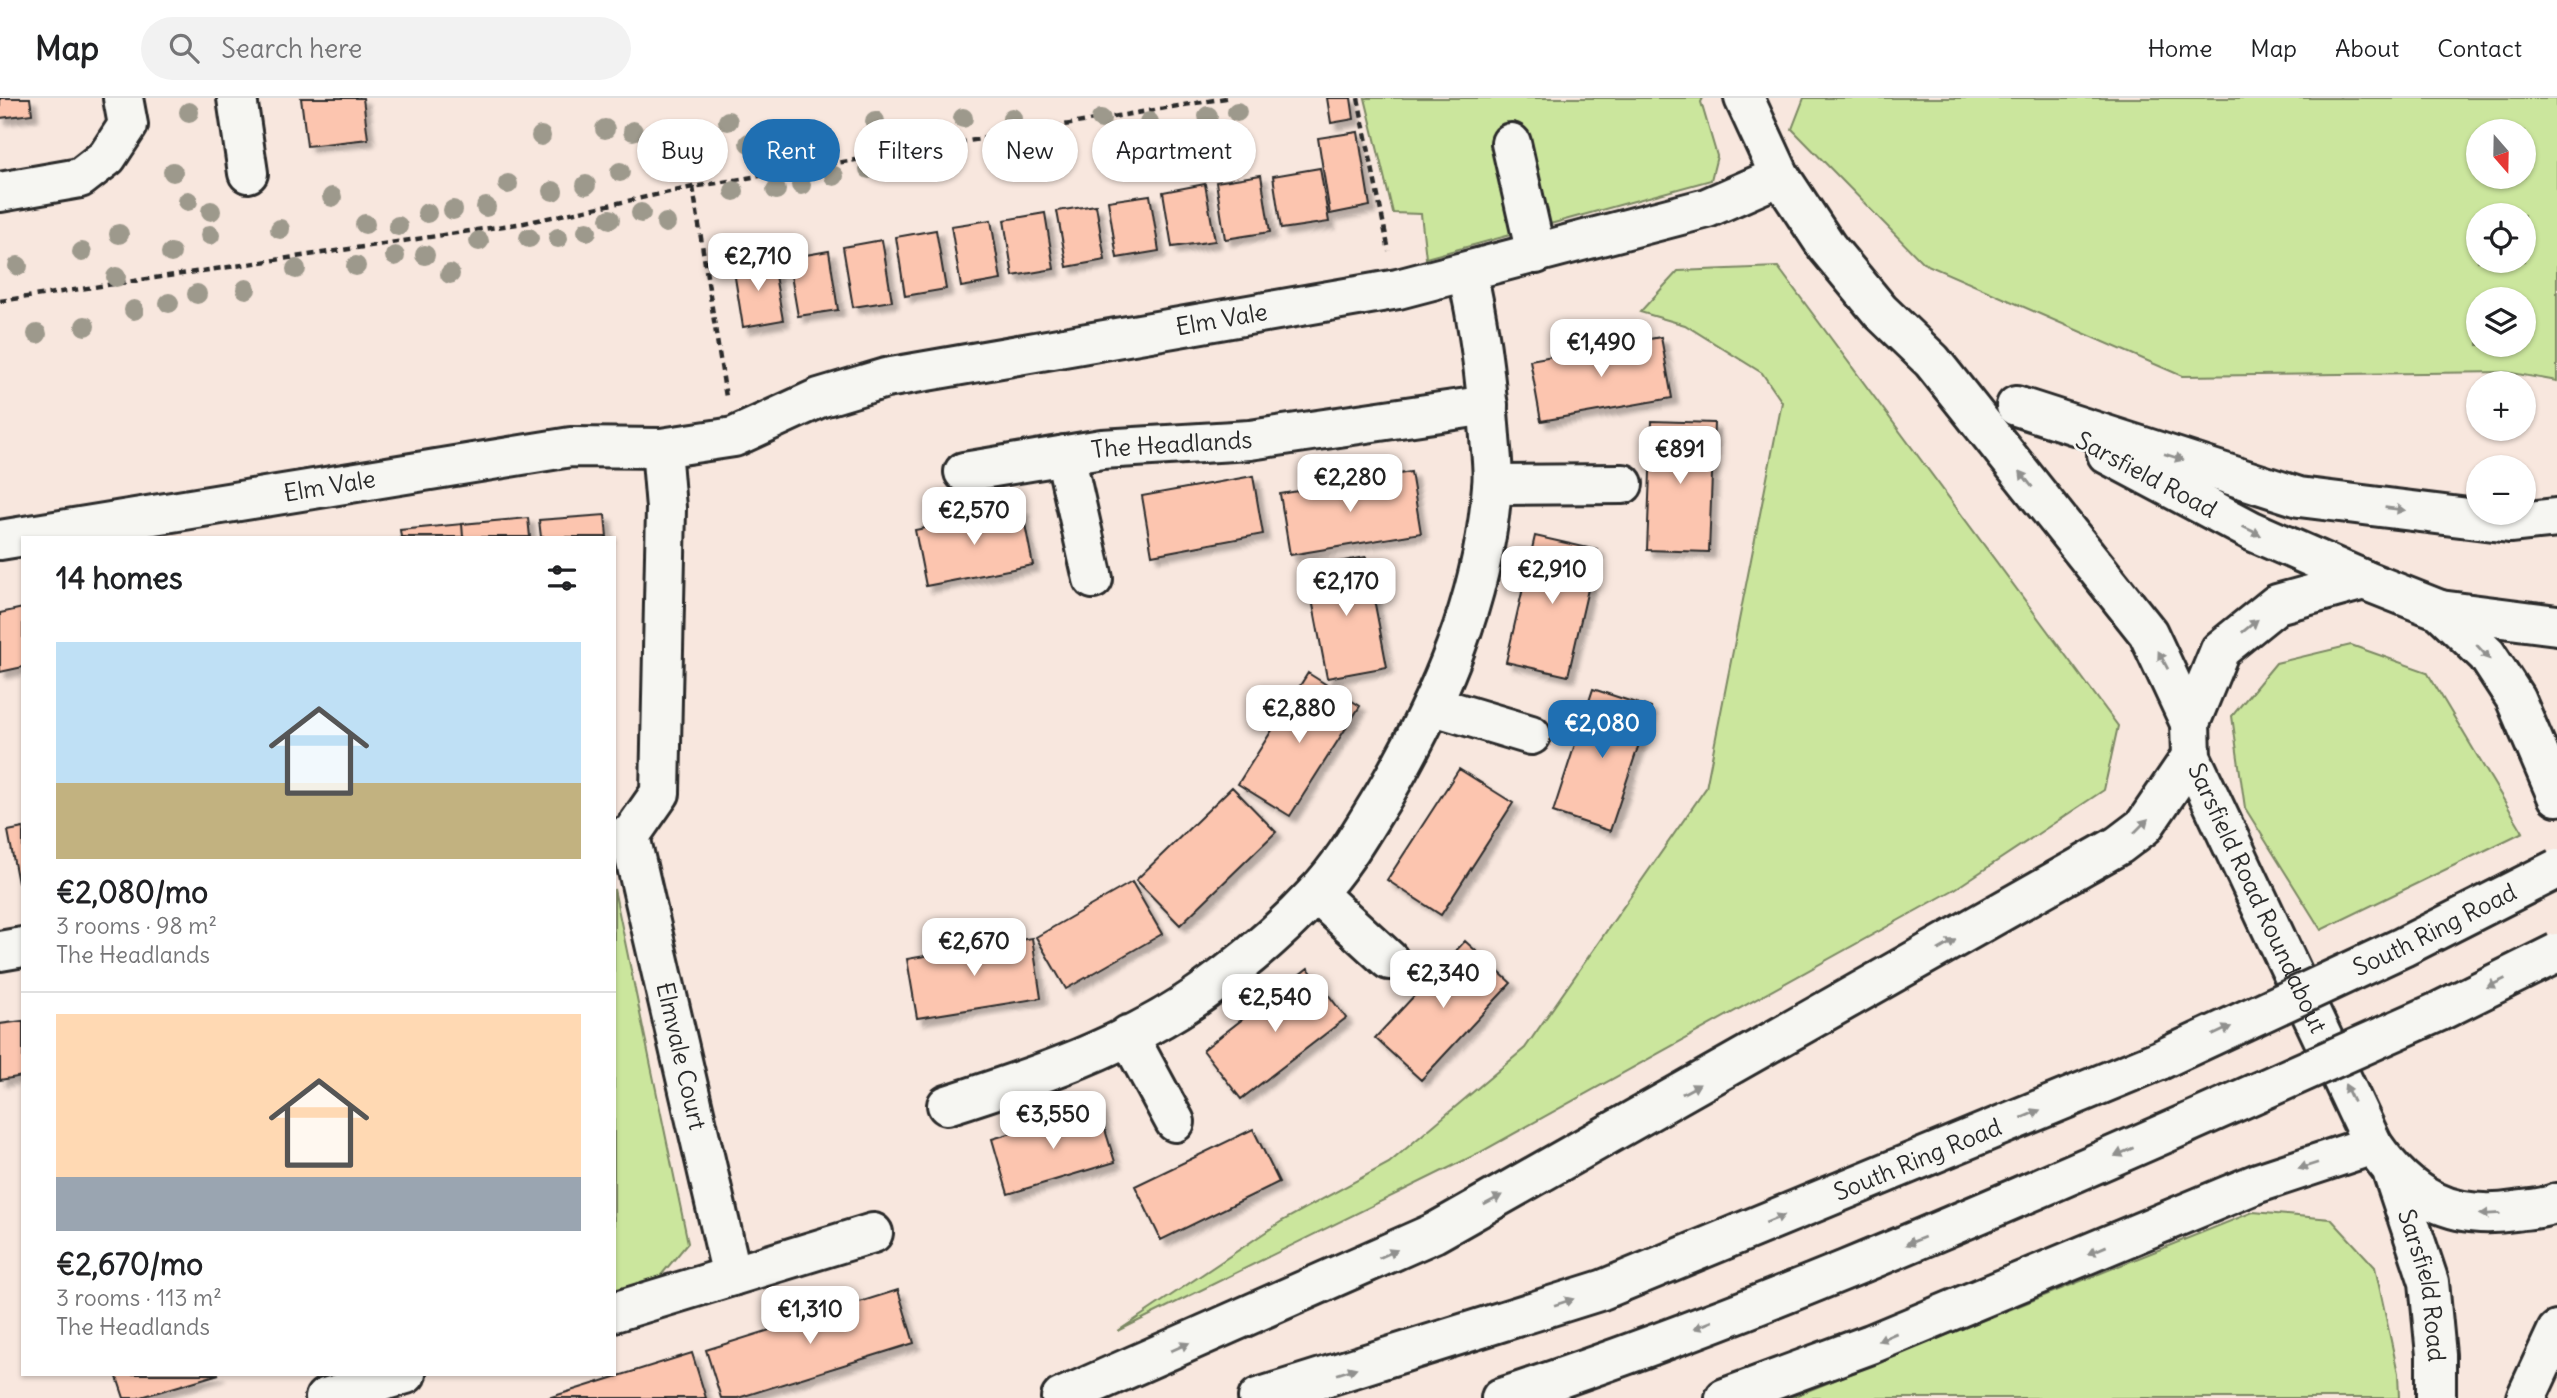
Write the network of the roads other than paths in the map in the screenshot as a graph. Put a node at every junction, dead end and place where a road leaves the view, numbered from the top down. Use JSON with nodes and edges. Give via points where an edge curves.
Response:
{"nodes":[{"id":1,"x":123,"y":98,"type":"edge"},
{"id":2,"x":237,"y":98,"type":"edge"},
{"id":3,"x":1744,"y":98,"type":"edge"},
{"id":4,"x":1511,"y":143,"type":"dead end"},
{"id":5,"x":248,"y":173,"type":"dead end"},
{"id":6,"x":1780,"y":176,"type":"junction"},
{"id":7,"x":0,"y":192,"type":"edge"},
{"id":8,"x":1536,"y":254,"type":"junction"},
{"id":9,"x":1467,"y":273,"type":"junction"},
{"id":10,"x":1932,"y":361,"type":"junction"},
{"id":11,"x":1488,"y":405,"type":"junction"},
{"id":12,"x":2016,"y":406,"type":"junction"},
{"id":13,"x":661,"y":448,"type":"junction"},
{"id":14,"x":1065,"y":455,"type":"junction"},
{"id":15,"x":964,"y":472,"type":"dead end"},
{"id":16,"x":1623,"y":484,"type":"dead end"},
{"id":17,"x":1493,"y":485,"type":"junction"},
{"id":18,"x":2557,"y":518,"type":"edge"},
{"id":19,"x":25,"y":536,"type":"edge"},
{"id":20,"x":21,"y":537,"type":"edge"},
{"id":21,"x":0,"y":540,"type":"edge"},
{"id":22,"x":1093,"y":579,"type":"dead end"},
{"id":23,"x":2364,"y":580,"type":"junction"},
{"id":24,"x":2441,"y":610,"type":"junction"},
{"id":25,"x":2557,"y":625,"type":"edge"},
{"id":26,"x":1434,"y":706,"type":"junction"},
{"id":27,"x":1531,"y":735,"type":"dead end"},
{"id":28,"x":2190,"y":740,"type":"junction"},
{"id":29,"x":2557,"y":796,"type":"edge"},
{"id":30,"x":622,"y":837,"type":"edge"},
{"id":31,"x":2557,"y":869,"type":"edge"},
{"id":32,"x":1316,"y":893,"type":"junction"},
{"id":33,"x":21,"y":947,"type":"edge"},
{"id":34,"x":0,"y":951,"type":"edge"},
{"id":35,"x":2557,"y":953,"type":"edge"},
{"id":36,"x":1389,"y":960,"type":"dead end"},
{"id":37,"x":1128,"y":1035,"type":"junction"},
{"id":38,"x":947,"y":1105,"type":"dead end"},
{"id":39,"x":1175,"y":1122,"type":"dead end"},
{"id":40,"x":2383,"y":1159,"type":"junction"},
{"id":41,"x":2557,"y":1203,"type":"edge"},
{"id":42,"x":873,"y":1233,"type":"dead end"},
{"id":43,"x":732,"y":1276,"type":"junction"},
{"id":44,"x":616,"y":1311,"type":"edge"},
{"id":45,"x":2557,"y":1331,"type":"edge"},
{"id":46,"x":399,"y":1376,"type":"edge"},
{"id":47,"x":325,"y":1398,"type":"edge"},
{"id":48,"x":1061,"y":1398,"type":"edge"},
{"id":49,"x":1258,"y":1398,"type":"edge"},
{"id":50,"x":1501,"y":1398,"type":"edge"},
{"id":51,"x":1724,"y":1398,"type":"edge"},
{"id":52,"x":2436,"y":1398,"type":"edge"},
{"id":53,"x":2526,"y":1398,"type":"edge"}],
"edges":[{"from":1,"to":7,"type":"main road","via":[[128,125],[107,157],[80,178]]},
{"from":2,"to":5,"type":"main road"},
{"from":3,"to":6,"type":"main road","name":"Sarsfield Road"},
{"from":4,"to":8,"type":"main road"},
{"from":6,"to":8,"type":"main road","name":"Elm Vale","via":[[1707,208]]},
{"from":6,"to":10,"type":"main road","name":"Sarsfield Road","via":[[1827,247],[1880,311]]},
{"from":8,"to":9,"type":"main road","name":"Elm Vale"},
{"from":9,"to":11,"type":"main road","via":[[1478,317]]},
{"from":9,"to":13,"type":"main road","name":"Elm Vale","via":[[886,378],[819,398],[734,436]]},
{"from":10,"to":12,"type":"main road","name":"Sarsfield Road"},
{"from":28,"to":10,"type":"main road","name":"Sarsfield Road","one_way":true,"via":[[2148,633]]},
{"from":11,"to":14,"type":"main road","name":"The Headlands","via":[[1250,440]]},
{"from":11,"to":17,"type":"main road"},
{"from":12,"to":18,"type":"main road","one_way":true,"via":[[2299,497],[2509,523]]},
{"from":12,"to":23,"type":"main road","name":"Sarsfield Road","one_way":true,"via":[[2252,531]]},
{"from":13,"to":19,"type":"main road","name":"Elm Vale","via":[[571,447]]},
{"from":13,"to":30,"type":"main road","via":[[666,508],[660,793]]},
{"from":14,"to":15,"type":"main road","name":"The Headlands"},
{"from":14,"to":22,"type":"main road","name":"The Headlands"},
{"from":16,"to":17,"type":"main road"},
{"from":17,"to":26,"type":"main road","via":[[1460,646]]},
{"from":20,"to":21,"type":"main road","name":"Elm Vale"},
{"from":23,"to":24,"type":"main road"},
{"from":28,"to":23,"type":"main road","one_way":true,"via":[[2220,650],[2277,604]]},
{"from":24,"to":25,"type":"main road"},
{"from":24,"to":29,"type":"main road","one_way":true,"via":[[2487,655],[2515,698]]},
{"from":26,"to":27,"type":"main road"},
{"from":26,"to":32,"type":"main road","via":[[1356,842]]},
{"from":40,"to":28,"type":"main road","name":"Sarsfield Road Roundabout","one_way":true},
{"from":48,"to":28,"type":"main road","one_way":true,"via":[[1433,1233],[2119,845],[2144,826]]},
{"from":30,"to":43,"type":"main road","name":"Elmvale Court"},
{"from":49,"to":31,"type":"main road","name":"South Ring Road","one_way":true,"bridge":true,"via":[[1602,1290],[2160,1060],[2403,947]]},
{"from":32,"to":36,"type":"main road"},
{"from":32,"to":37,"type":"main road","via":[[1202,993]]},
{"from":33,"to":34,"type":"main road"},
{"from":35,"to":50,"type":"main road","one_way":true,"bridge":true,"via":[[2438,1012],[1959,1224],[1618,1359]]},
{"from":37,"to":38,"type":"main road","via":[[1035,1077]]},
{"from":37,"to":39,"type":"main road"},
{"from":41,"to":40,"type":"main road","name":"Sarsfield Road Roundabout","one_way":true,"via":[[2486,1216],[2457,1211],[2428,1199]]},
{"from":40,"to":51,"type":"main road","one_way":true,"via":[[2258,1183],[1871,1344]]},
{"from":40,"to":52,"type":"main road","name":"Sarsfield Road","via":[[2429,1282]]},
{"from":42,"to":43,"type":"main road"},
{"from":43,"to":44,"type":"main road"},
{"from":45,"to":53,"type":"main road"},
{"from":46,"to":47,"type":"main road"}]}
